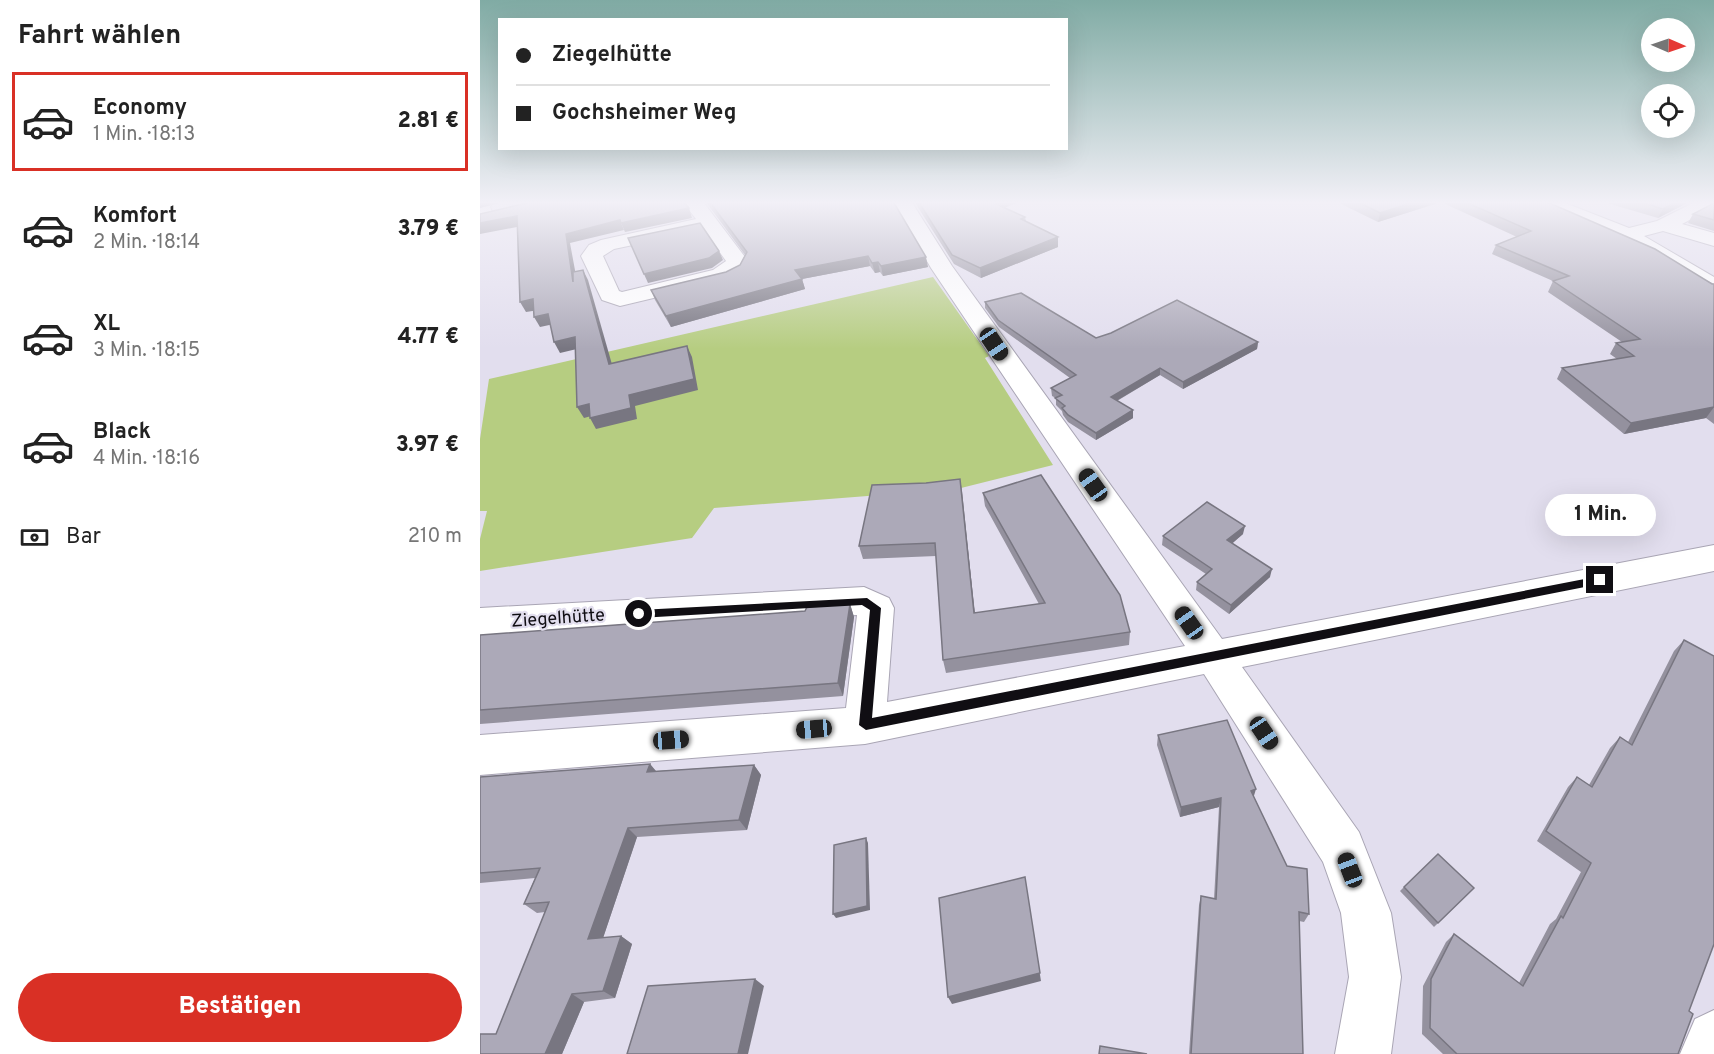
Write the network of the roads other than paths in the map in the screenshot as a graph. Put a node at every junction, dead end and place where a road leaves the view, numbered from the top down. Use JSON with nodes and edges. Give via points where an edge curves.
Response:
{"nodes":[{"id":1,"x":595,"y":250,"type":"edge"},
{"id":2,"x":729,"y":250,"type":"edge"},
{"id":3,"x":932,"y":250,"type":"edge"},
{"id":4,"x":1654,"y":250,"type":"edge"},
{"id":5,"x":1714,"y":287,"type":"edge"},
{"id":6,"x":1714,"y":558,"type":"edge"},
{"id":7,"x":480,"y":623,"type":"edge"},
{"id":8,"x":1212,"y":656,"type":"junction"},
{"id":9,"x":866,"y":725,"type":"junction"},
{"id":10,"x":480,"y":755,"type":"edge"},
{"id":11,"x":1714,"y":1038,"type":"edge"},
{"id":12,"x":1364,"y":1054,"type":"edge"},
{"id":13,"x":1708,"y":1054,"type":"edge"}],
"edges":[{"from":1,"to":2,"type":"street","via":[[592,256],[610,295],[620,299],[722,274],[734,268],[737,261]]},
{"from":3,"to":8,"type":"street"},
{"from":4,"to":5,"type":"street"},
{"from":6,"to":8,"type":"street"},
{"from":7,"to":9,"type":"street","name":"Ziegelhütte","via":[[864,601],[876,608]]},
{"from":8,"to":9,"type":"street"},
{"from":8,"to":12,"type":"street","via":[[1342,849],[1366,914],[1375,977]]},
{"from":9,"to":10,"type":"street"},
{"from":11,"to":13,"type":"street"}]}
